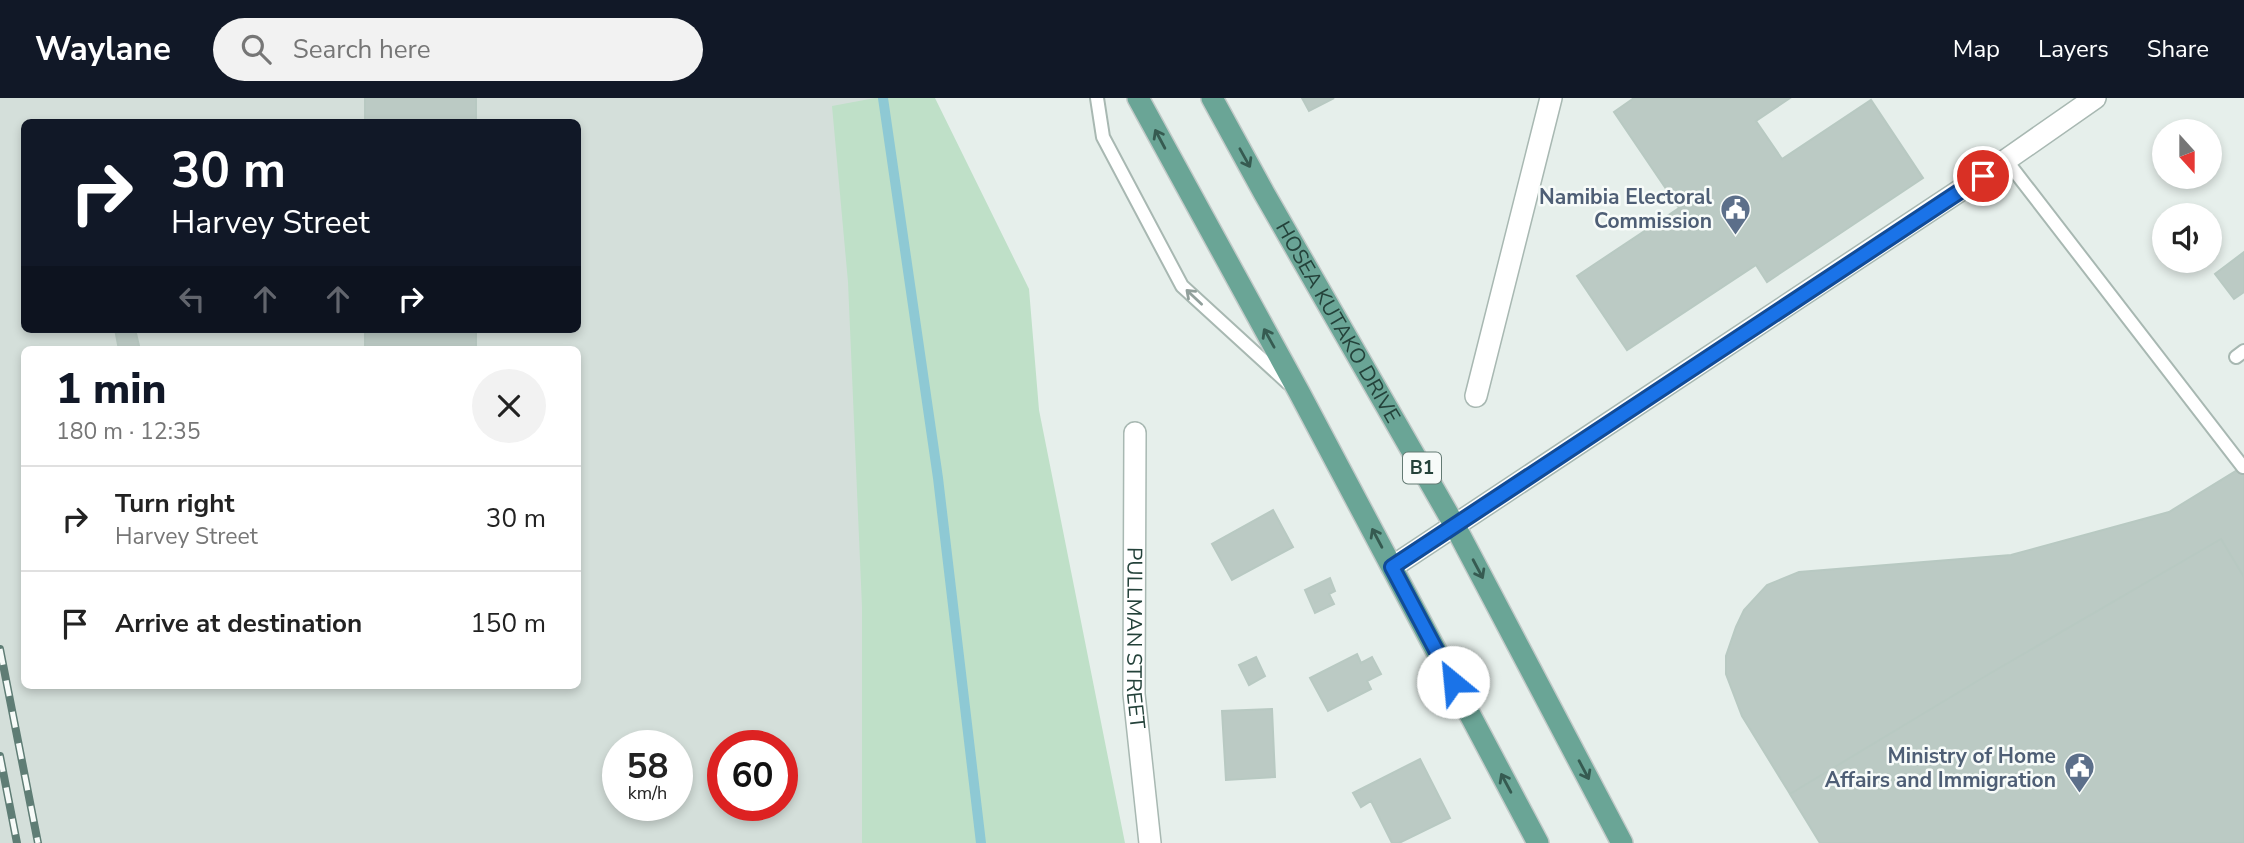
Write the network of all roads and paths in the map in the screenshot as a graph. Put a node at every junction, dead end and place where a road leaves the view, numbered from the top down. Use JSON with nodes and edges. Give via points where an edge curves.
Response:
{"nodes":[{"id":1,"x":1097,"y":98,"type":"edge"},
{"id":2,"x":1138,"y":98,"type":"edge"},
{"id":3,"x":1212,"y":98,"type":"edge"},
{"id":4,"x":1551,"y":98,"type":"edge"},
{"id":5,"x":2095,"y":98,"type":"edge"},
{"id":6,"x":2006,"y":160,"type":"junction"},
{"id":7,"x":1299,"y":392,"type":"junction"},
{"id":8,"x":1476,"y":396,"type":"dead end"},
{"id":9,"x":1135,"y":433,"type":"dead end"},
{"id":10,"x":2243,"y":467,"type":"edge"},
{"id":11,"x":1455,"y":526,"type":"junction"},
{"id":12,"x":1392,"y":567,"type":"junction"},
{"id":13,"x":1150,"y":843,"type":"edge"},
{"id":14,"x":1538,"y":843,"type":"edge"},
{"id":15,"x":1622,"y":843,"type":"edge"}],
"edges":[{"from":7,"to":1,"type":"lane","one_way":true,"via":[[1182,286],[1103,137]]},
{"from":7,"to":2,"type":"main road","one_way":true},
{"from":3,"to":11,"type":"main road","name":"HOSEA KUTAKO DRIVE","number":"B1","one_way":true},
{"from":4,"to":8,"type":"street"},
{"from":5,"to":6,"type":"street"},
{"from":6,"to":10,"type":"lane"},
{"from":6,"to":11,"type":"street"},
{"from":12,"to":7,"type":"main road","one_way":true},
{"from":9,"to":13,"type":"street","name":"PULLMAN STREET","via":[[1134,694]]},
{"from":11,"to":12,"type":"street"},
{"from":11,"to":15,"type":"main road","name":"HOSEA KUTAKO DRIVE","number":"B1","one_way":true},
{"from":14,"to":12,"type":"main road","one_way":true}]}
